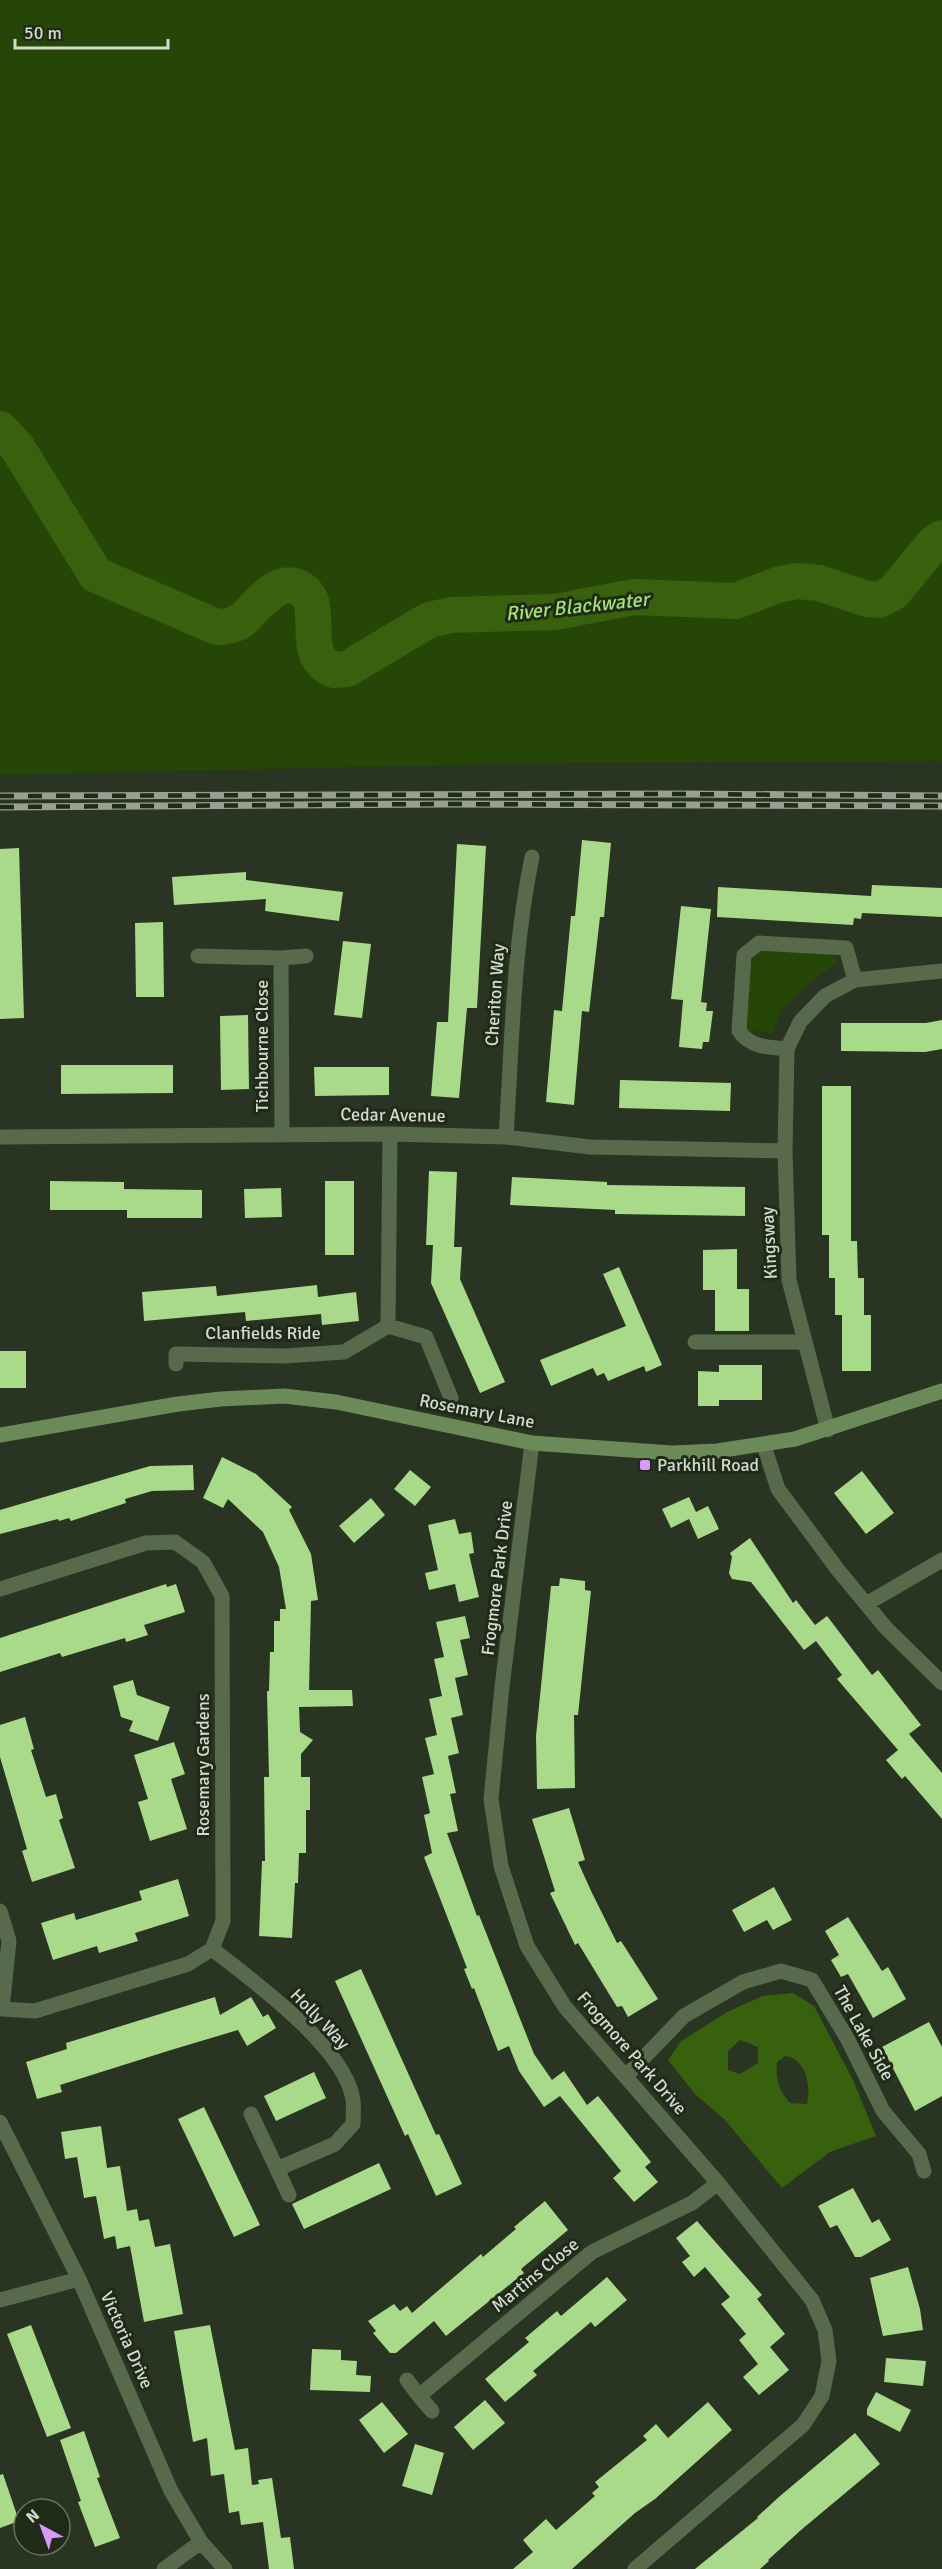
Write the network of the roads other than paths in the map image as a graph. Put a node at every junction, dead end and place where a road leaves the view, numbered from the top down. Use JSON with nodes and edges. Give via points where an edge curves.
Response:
{"nodes":[{"id":1,"x":532,"y":857,"type":"dead end"},
{"id":2,"x":198,"y":956,"type":"dead end"},
{"id":3,"x":306,"y":956,"type":"dead end"},
{"id":4,"x":281,"y":958,"type":"junction"},
{"id":5,"x":942,"y":971,"type":"edge"},
{"id":6,"x":855,"y":980,"type":"junction"},
{"id":7,"x":787,"y":1049,"type":"junction"},
{"id":8,"x":282,"y":1134,"type":"junction"},
{"id":9,"x":390,"y":1134,"type":"junction"},
{"id":10,"x":0,"y":1137,"type":"edge"},
{"id":11,"x":506,"y":1137,"type":"junction"},
{"id":12,"x":785,"y":1151,"type":"junction"},
{"id":13,"x":388,"y":1326,"type":"junction"},
{"id":14,"x":695,"y":1342,"type":"dead end"},
{"id":15,"x":805,"y":1342,"type":"junction"},
{"id":16,"x":176,"y":1364,"type":"dead end"},
{"id":17,"x":942,"y":1391,"type":"edge"},
{"id":18,"x":451,"y":1398,"type":"dead end"},
{"id":19,"x":828,"y":1430,"type":"junction"},
{"id":20,"x":0,"y":1435,"type":"edge"},
{"id":21,"x":532,"y":1443,"type":"junction"},
{"id":22,"x":764,"y":1446,"type":"junction"},
{"id":23,"x":942,"y":1560,"type":"edge"},
{"id":24,"x":0,"y":1589,"type":"edge"},
{"id":25,"x":866,"y":1604,"type":"junction"},
{"id":26,"x":942,"y":1683,"type":"edge"},
{"id":27,"x":0,"y":1911,"type":"edge"},
{"id":28,"x":212,"y":1949,"type":"junction"},
{"id":29,"x":2,"y":1991,"type":"edge"},
{"id":30,"x":1,"y":2013,"type":"edge"},
{"id":31,"x":626,"y":2076,"type":"junction"},
{"id":32,"x":250,"y":2114,"type":"dead end"},
{"id":33,"x":0,"y":2122,"type":"edge"},
{"id":34,"x":277,"y":2169,"type":"junction"},
{"id":35,"x":924,"y":2171,"type":"dead end"},
{"id":36,"x":718,"y":2183,"type":"junction"},
{"id":37,"x":289,"y":2196,"type":"dead end"},
{"id":38,"x":79,"y":2279,"type":"junction"},
{"id":39,"x":0,"y":2300,"type":"edge"},
{"id":40,"x":407,"y":2380,"type":"dead end"},
{"id":41,"x":419,"y":2396,"type":"junction"},
{"id":42,"x":432,"y":2411,"type":"dead end"},
{"id":43,"x":201,"y":2542,"type":"junction"},
{"id":44,"x":164,"y":2569,"type":"edge"},
{"id":45,"x":225,"y":2569,"type":"edge"},
{"id":46,"x":635,"y":2569,"type":"edge"}],
"edges":[{"from":1,"to":11,"type":"street","name":"Cheriton Way","via":[[521,909]]},
{"from":2,"to":4,"type":"street","name":"Tichbourne Close"},
{"from":3,"to":4,"type":"street","name":"Tichbourne Close"},
{"from":4,"to":8,"type":"street","name":"Tichbourne Close"},
{"from":5,"to":6,"type":"street","name":"Kingsway"},
{"from":6,"to":7,"type":"street","name":"Kingsway","via":[[825,996],[800,1022]]},
{"from":6,"to":7,"type":"street","via":[[846,948],[759,943],[744,955],[739,1031],[746,1041]]},
{"from":7,"to":12,"type":"street","name":"Kingsway"},
{"from":8,"to":9,"type":"street","name":"Cedar Avenue"},
{"from":8,"to":10,"type":"street","name":"Cedar Avenue"},
{"from":9,"to":11,"type":"street","name":"Cedar Avenue"},
{"from":9,"to":13,"type":"street"},
{"from":11,"to":12,"type":"street","name":"Cedar Avenue","via":[[590,1147]]},
{"from":12,"to":15,"type":"street","name":"Kingsway","via":[[789,1280]]},
{"from":13,"to":16,"type":"street","name":"Clanfields Ride","via":[[344,1352],[285,1356],[195,1352],[176,1354]]},
{"from":13,"to":18,"type":"street","via":[[426,1337]]},
{"from":14,"to":15,"type":"street"},
{"from":15,"to":19,"type":"street","name":"Kingsway"},
{"from":17,"to":19,"type":"street","name":"Rosemary Lane"},
{"from":19,"to":22,"type":"street","name":"Rosemary Lane"},
{"from":20,"to":21,"type":"street","name":"Rosemary Lane","via":[[221,1398],[284,1396],[336,1402]]},
{"from":21,"to":22,"type":"street","name":"Rosemary Lane","via":[[672,1453]]},
{"from":21,"to":31,"type":"street","name":"Frogmore Park Drive","via":[[501,1698],[491,1799],[494,1821],[501,1866],[527,1946],[565,2007]]},
{"from":22,"to":25,"type":"street","via":[[778,1489]]},
{"from":23,"to":25,"type":"street"},
{"from":24,"to":28,"type":"street","name":"Rosemary Gardens","via":[[146,1543],[175,1542],[203,1562],[222,1596],[223,1920]]},
{"from":25,"to":26,"type":"street"},
{"from":27,"to":29,"type":"street","via":[[9,1941]]},
{"from":28,"to":30,"type":"street","via":[[188,1964],[35,2011]]},
{"from":28,"to":34,"type":"street","name":"Holly Way","via":[[271,1995],[315,2037],[339,2066],[353,2099],[353,2124],[335,2144]]},
{"from":29,"to":30,"type":"street"},
{"from":31,"to":35,"type":"street","name":"The Lake Side","via":[[684,2016],[743,1982],[781,1971],[812,1980],[847,2038],[883,2111],[919,2154]]},
{"from":31,"to":36,"type":"street","name":"Frogmore Park Drive"},
{"from":32,"to":34,"type":"street"},
{"from":33,"to":38,"type":"street","name":"Victoria Drive"},
{"from":34,"to":37,"type":"street"},
{"from":36,"to":41,"type":"street","name":"Martins Close","via":[[692,2203],[592,2252]]},
{"from":36,"to":46,"type":"street","name":"Frogmore Park Drive","via":[[812,2300],[825,2330],[829,2361],[822,2396],[803,2425]]},
{"from":38,"to":39,"type":"street"},
{"from":38,"to":43,"type":"street","name":"Victoria Drive","via":[[171,2491]]},
{"from":40,"to":41,"type":"street"},
{"from":41,"to":42,"type":"street"},
{"from":43,"to":44,"type":"street"},
{"from":43,"to":45,"type":"street","name":"Victoria Drive"}]}
